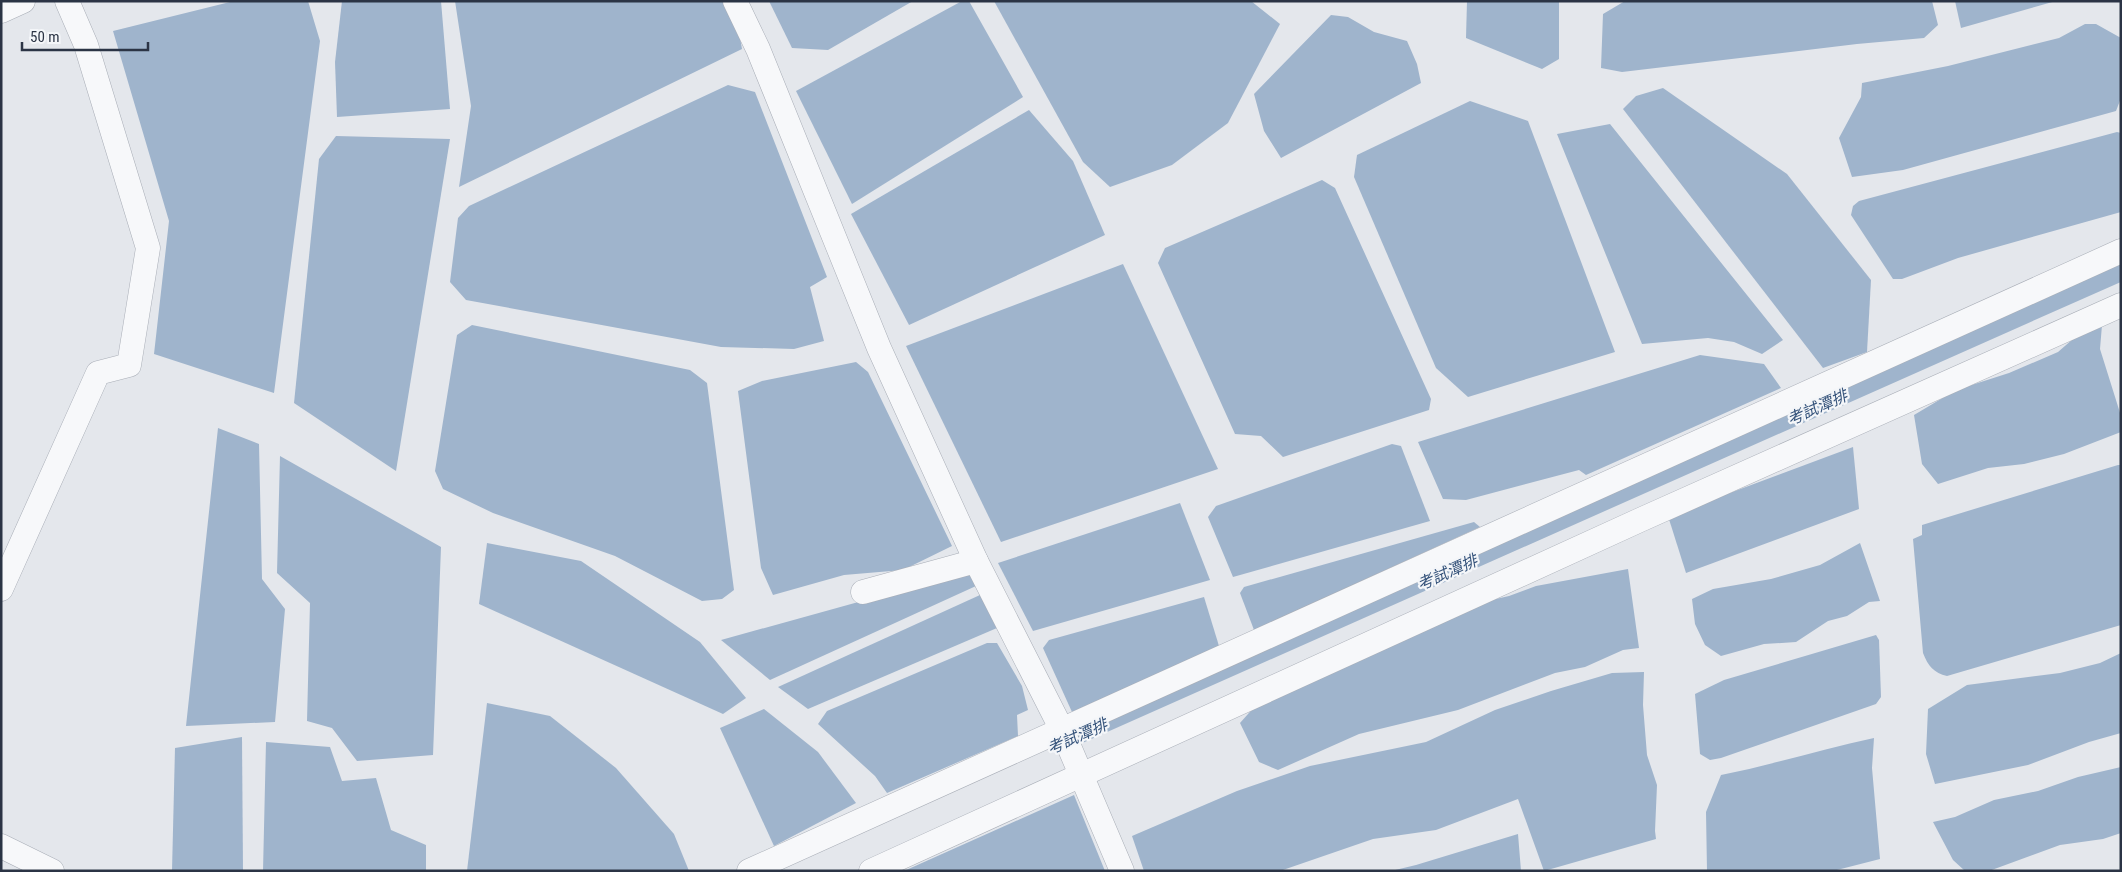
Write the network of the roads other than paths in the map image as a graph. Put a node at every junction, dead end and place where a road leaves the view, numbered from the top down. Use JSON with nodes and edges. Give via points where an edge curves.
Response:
{"nodes":[{"id":1,"x":24,"y":1,"type":"edge"},
{"id":2,"x":67,"y":1,"type":"edge"},
{"id":3,"x":735,"y":1,"type":"edge"},
{"id":4,"x":1,"y":11,"type":"edge"},
{"id":5,"x":2121,"y":251,"type":"edge"},
{"id":6,"x":2121,"y":305,"type":"edge"},
{"id":7,"x":976,"y":561,"type":"junction"},
{"id":8,"x":1,"y":589,"type":"edge"},
{"id":9,"x":863,"y":592,"type":"dead end"},
{"id":10,"x":1063,"y":733,"type":"junction"},
{"id":11,"x":1079,"y":773,"type":"junction"},
{"id":12,"x":1,"y":846,"type":"edge"},
{"id":13,"x":52,"y":871,"type":"edge"},
{"id":14,"x":749,"y":871,"type":"edge"},
{"id":15,"x":871,"y":871,"type":"edge"},
{"id":16,"x":1122,"y":871,"type":"edge"}],
"edges":[{"from":1,"to":4,"type":"lane"},
{"from":2,"to":8,"type":"lane","via":[[86,45],[148,248],[129,366],[98,373]]},
{"from":3,"to":7,"type":"lane","via":[[758,49],[879,348]]},
{"from":5,"to":10,"type":"lane"},
{"from":6,"to":11,"type":"lane"},
{"from":7,"to":9,"type":"lane"},
{"from":7,"to":10,"type":"lane"},
{"from":10,"to":11,"type":"lane"},
{"from":10,"to":14,"type":"lane"},
{"from":11,"to":15,"type":"lane"},
{"from":11,"to":16,"type":"lane"},
{"from":12,"to":13,"type":"lane"}]}
